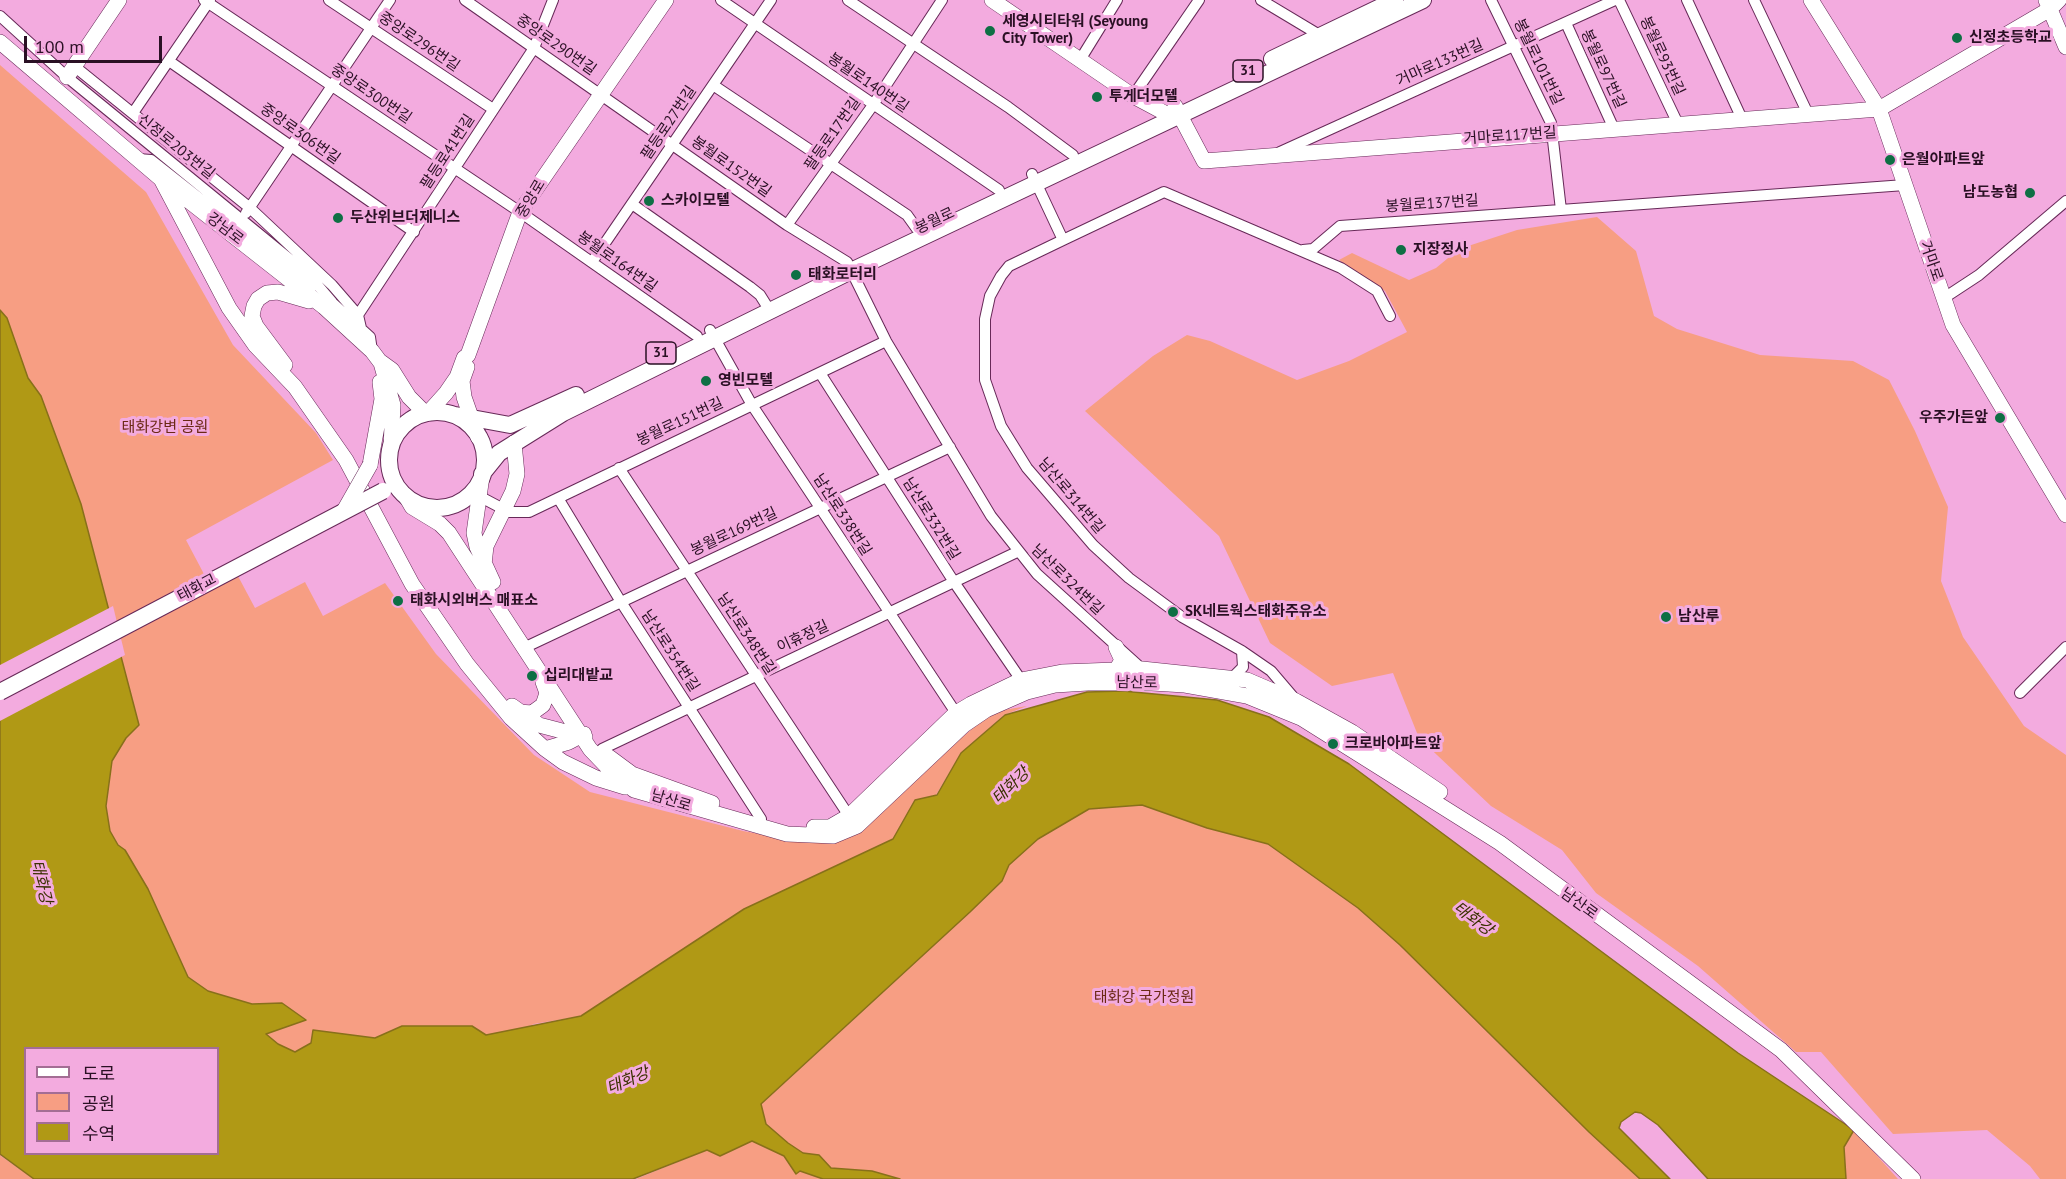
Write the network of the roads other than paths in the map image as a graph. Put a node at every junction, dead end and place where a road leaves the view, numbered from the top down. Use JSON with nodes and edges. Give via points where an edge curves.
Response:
{"nodes":[{"id":1,"x":119,"y":0,"type":"edge"},
{"id":2,"x":329,"y":0,"type":"edge"},
{"id":3,"x":390,"y":0,"type":"edge"},
{"id":4,"x":465,"y":0,"type":"edge"},
{"id":5,"x":553,"y":0,"type":"edge"},
{"id":6,"x":666,"y":0,"type":"edge"},
{"id":7,"x":721,"y":0,"type":"edge"},
{"id":8,"x":771,"y":0,"type":"edge"},
{"id":9,"x":848,"y":0,"type":"edge"},
{"id":10,"x":942,"y":0,"type":"edge"},
{"id":11,"x":992,"y":0,"type":"edge"},
{"id":12,"x":1117,"y":0,"type":"edge"},
{"id":13,"x":1199,"y":0,"type":"edge"},
{"id":14,"x":1261,"y":0,"type":"edge"},
{"id":15,"x":1395,"y":0,"type":"edge"},
{"id":16,"x":1424,"y":0,"type":"edge"},
{"id":17,"x":1491,"y":0,"type":"edge"},
{"id":18,"x":1617,"y":0,"type":"edge"},
{"id":19,"x":1687,"y":0,"type":"edge"},
{"id":20,"x":1754,"y":0,"type":"edge"},
{"id":21,"x":1810,"y":0,"type":"edge"},
{"id":22,"x":208,"y":1,"type":"edge"},
{"id":23,"x":2052,"y":3,"type":"edge"},
{"id":24,"x":0,"y":16,"type":"edge"},
{"id":25,"x":1566,"y":22,"type":"junction"},
{"id":26,"x":755,"y":24,"type":"junction"},
{"id":27,"x":371,"y":28,"type":"junction"},
{"id":28,"x":1321,"y":36,"type":"junction"},
{"id":29,"x":0,"y":42,"type":"edge"},
{"id":30,"x":914,"y":43,"type":"junction"},
{"id":31,"x":1513,"y":46,"type":"junction"},
{"id":32,"x":2066,"y":47,"type":"edge"},
{"id":33,"x":534,"y":48,"type":"junction"},
{"id":34,"x":1080,"y":60,"type":"junction"},
{"id":35,"x":169,"y":61,"type":"junction"},
{"id":36,"x":70,"y":72,"type":"junction"},
{"id":37,"x":713,"y":85,"type":"junction"},
{"id":38,"x":332,"y":86,"type":"junction"},
{"id":39,"x":601,"y":94,"type":"junction"},
{"id":40,"x":1132,"y":96,"type":"junction"},
{"id":41,"x":873,"y":105,"type":"junction"},
{"id":42,"x":494,"y":109,"type":"junction"},
{"id":43,"x":1879,"y":109,"type":"junction"},
{"id":44,"x":1173,"y":111,"type":"junction"},
{"id":45,"x":133,"y":113,"type":"junction"},
{"id":46,"x":1808,"y":114,"type":"junction"},
{"id":47,"x":1742,"y":119,"type":"junction"},
{"id":48,"x":1678,"y":124,"type":"junction"},
{"id":49,"x":1614,"y":129,"type":"junction"},
{"id":50,"x":1554,"y":133,"type":"junction"},
{"id":51,"x":672,"y":144,"type":"junction"},
{"id":52,"x":292,"y":146,"type":"junction"},
{"id":53,"x":1277,"y":154,"type":"junction"},
{"id":54,"x":1073,"y":155,"type":"junction"},
{"id":55,"x":138,"y":159,"type":"junction"},
{"id":56,"x":830,"y":165,"type":"junction"},
{"id":57,"x":455,"y":169,"type":"junction"},
{"id":58,"x":161,"y":179,"type":"junction"},
{"id":59,"x":1034,"y":179,"type":"junction"},
{"id":60,"x":1905,"y":185,"type":"junction"},
{"id":61,"x":999,"y":190,"type":"junction"},
{"id":62,"x":2066,"y":201,"type":"edge"},
{"id":63,"x":632,"y":204,"type":"junction"},
{"id":64,"x":250,"y":208,"type":"junction"},
{"id":65,"x":1561,"y":210,"type":"junction"},
{"id":66,"x":520,"y":212,"type":"junction"},
{"id":67,"x":241,"y":220,"type":"junction"},
{"id":68,"x":787,"y":225,"type":"junction"},
{"id":69,"x":917,"y":229,"type":"junction"},
{"id":70,"x":414,"y":232,"type":"junction"},
{"id":71,"x":1063,"y":240,"type":"junction"},
{"id":72,"x":1304,"y":250,"type":"junction"},
{"id":73,"x":592,"y":262,"type":"junction"},
{"id":74,"x":849,"y":267,"type":"junction"},
{"id":75,"x":1944,"y":298,"type":"junction"},
{"id":76,"x":328,"y":305,"type":"junction"},
{"id":77,"x":768,"y":306,"type":"junction"},
{"id":78,"x":358,"y":315,"type":"junction"},
{"id":79,"x":1389,"y":316,"type":"dead end"},
{"id":80,"x":361,"y":328,"type":"junction"},
{"id":81,"x":707,"y":335,"type":"junction"},
{"id":82,"x":886,"y":341,"type":"junction"},
{"id":83,"x":375,"y":355,"type":"junction"},
{"id":84,"x":468,"y":355,"type":"junction"},
{"id":85,"x":820,"y":373,"type":"junction"},
{"id":86,"x":295,"y":387,"type":"junction"},
{"id":87,"x":752,"y":405,"type":"junction"},
{"id":88,"x":428,"y":413,"type":"junction"},
{"id":89,"x":450,"y":414,"type":"junction"},
{"id":90,"x":472,"y":416,"type":"junction"},
{"id":91,"x":478,"y":437,"type":"junction"},
{"id":92,"x":514,"y":442,"type":"junction"},
{"id":93,"x":948,"y":443,"type":"junction"},
{"id":94,"x":391,"y":447,"type":"junction"},
{"id":95,"x":619,"y":468,"type":"junction"},
{"id":96,"x":482,"y":475,"type":"junction"},
{"id":97,"x":887,"y":477,"type":"junction"},
{"id":98,"x":394,"y":490,"type":"junction"},
{"id":99,"x":475,"y":494,"type":"junction"},
{"id":100,"x":558,"y":498,"type":"junction"},
{"id":101,"x":820,"y":508,"type":"junction"},
{"id":102,"x":345,"y":509,"type":"junction"},
{"id":103,"x":503,"y":509,"type":"junction"},
{"id":104,"x":2066,"y":515,"type":"edge"},
{"id":105,"x":1017,"y":552,"type":"junction"},
{"id":106,"x":484,"y":565,"type":"junction"},
{"id":107,"x":687,"y":571,"type":"junction"},
{"id":108,"x":954,"y":582,"type":"junction"},
{"id":109,"x":621,"y":602,"type":"junction"},
{"id":110,"x":889,"y":613,"type":"junction"},
{"id":111,"x":530,"y":645,"type":"junction"},
{"id":112,"x":1116,"y":647,"type":"junction"},
{"id":113,"x":2066,"y":647,"type":"edge"},
{"id":114,"x":1242,"y":651,"type":"junction"},
{"id":115,"x":467,"y":664,"type":"junction"},
{"id":116,"x":538,"y":668,"type":"junction"},
{"id":117,"x":1142,"y":669,"type":"junction"},
{"id":118,"x":1116,"y":670,"type":"junction"},
{"id":119,"x":755,"y":676,"type":"junction"},
{"id":120,"x":1232,"y":678,"type":"junction"},
{"id":121,"x":1021,"y":680,"type":"junction"},
{"id":122,"x":0,"y":692,"type":"edge"},
{"id":123,"x":2020,"y":693,"type":"dead end"},
{"id":124,"x":1296,"y":701,"type":"junction"},
{"id":125,"x":689,"y":708,"type":"junction"},
{"id":126,"x":518,"y":712,"type":"junction"},
{"id":127,"x":956,"y":713,"type":"junction"},
{"id":128,"x":1302,"y":718,"type":"junction"},
{"id":129,"x":583,"y":731,"type":"junction"},
{"id":130,"x":600,"y":746,"type":"junction"},
{"id":131,"x":544,"y":748,"type":"junction"},
{"id":132,"x":634,"y":790,"type":"junction"},
{"id":133,"x":849,"y":816,"type":"junction"},
{"id":134,"x":761,"y":819,"type":"junction"},
{"id":135,"x":1913,"y":1179,"type":"edge"},
{"id":136,"x":1923,"y":1179,"type":"edge"}],
"edges":[{"from":1,"to":36,"type":"main road"},
{"from":2,"to":27,"type":"street","name":"중앙로296번길"},
{"from":3,"to":27,"type":"street"},
{"from":4,"to":33,"type":"street","name":"중앙로290번길"},
{"from":5,"to":33,"type":"street","name":"팔등로41번길"},
{"from":6,"to":39,"type":"main road","name":"중앙로"},
{"from":7,"to":26,"type":"street","name":"봉월로140번길"},
{"from":8,"to":26,"type":"street","name":"팔등로27번길"},
{"from":9,"to":30,"type":"street"},
{"from":10,"to":30,"type":"street","name":"팔등로17번길"},
{"from":11,"to":34,"type":"main road"},
{"from":12,"to":34,"type":"street"},
{"from":13,"to":40,"type":"street"},
{"from":14,"to":28,"type":"street"},
{"from":15,"to":28,"type":"main road","name":"봉월로","number":"31"},
{"from":16,"to":44,"type":"main road"},
{"from":17,"to":31,"type":"street","name":"봉월로101번길"},
{"from":18,"to":25,"type":"street","name":"거마로133번길"},
{"from":18,"to":48,"type":"street","name":"봉월로93번길"},
{"from":19,"to":47,"type":"street"},
{"from":20,"to":46,"type":"street"},
{"from":21,"to":43,"type":"main road","name":"거마로"},
{"from":22,"to":35,"type":"street"},
{"from":22,"to":38,"type":"street","name":"중앙로300번길"},
{"from":23,"to":32,"type":"main road"},
{"from":23,"to":43,"type":"main road"},
{"from":24,"to":36,"type":"street","name":"신정로203번길"},
{"from":25,"to":31,"type":"street","name":"거마로133번길"},
{"from":25,"to":49,"type":"street","name":"봉월로97번길"},
{"from":26,"to":37,"type":"street","name":"팔등로27번길"},
{"from":26,"to":41,"type":"street","name":"봉월로140번길"},
{"from":27,"to":38,"type":"street"},
{"from":27,"to":42,"type":"street","name":"중앙로296번길"},
{"from":28,"to":44,"type":"main road","name":"봉월로","number":"31"},
{"from":29,"to":55,"type":"main road","name":"강남로"},
{"from":30,"to":41,"type":"street","name":"팔등로17번길"},
{"from":30,"to":54,"type":"street"},
{"from":31,"to":50,"type":"street","name":"봉월로101번길"},
{"from":31,"to":53,"type":"street","name":"거마로133번길"},
{"from":33,"to":39,"type":"street","name":"중앙로290번길"},
{"from":33,"to":42,"type":"street","name":"팔등로41번길"},
{"from":34,"to":40,"type":"main road"},
{"from":35,"to":45,"type":"street"},
{"from":35,"to":52,"type":"street","name":"중앙로306번길"},
{"from":36,"to":45,"type":"street"},
{"from":36,"to":67,"type":"street","name":"신정로203번길"},
{"from":37,"to":51,"type":"street","name":"팔등로27번길"},
{"from":37,"to":56,"type":"street"},
{"from":38,"to":52,"type":"street"},
{"from":38,"to":57,"type":"street","name":"중앙로300번길"},
{"from":39,"to":51,"type":"street","name":"봉월로152번길"},
{"from":39,"to":66,"type":"main road","name":"중앙로"},
{"from":40,"to":44,"type":"main road"},
{"from":41,"to":56,"type":"street","name":"팔등로17번길"},
{"from":41,"to":61,"type":"street","name":"봉월로140번길"},
{"from":42,"to":57,"type":"street","name":"팔등로41번길"},
{"from":43,"to":46,"type":"main road","name":"거마로117번길"},
{"from":43,"to":60,"type":"main road","name":"거마로"},
{"from":44,"to":53,"type":"main road","name":"거마로117번길","via":[[1204,161]]},
{"from":44,"to":54,"type":"main road","name":"봉월로","number":"31"},
{"from":44,"to":59,"type":"main road"},
{"from":45,"to":64,"type":"street"},
{"from":46,"to":47,"type":"main road","name":"거마로117번길"},
{"from":47,"to":48,"type":"main road","name":"거마로117번길"},
{"from":48,"to":49,"type":"main road","name":"거마로117번길"},
{"from":49,"to":50,"type":"main road","name":"거마로117번길"},
{"from":50,"to":53,"type":"main road","name":"거마로117번길"},
{"from":50,"to":65,"type":"street","name":"봉월로101번길"},
{"from":51,"to":63,"type":"street","name":"팔등로27번길"},
{"from":51,"to":68,"type":"street","name":"봉월로152번길"},
{"from":52,"to":64,"type":"street"},
{"from":52,"to":70,"type":"street","name":"중앙로306번길"},
{"from":54,"to":59,"type":"main road","name":"봉월로","number":"31"},
{"from":55,"to":58,"type":"main road","name":"강남로"},
{"from":55,"to":76,"type":"street","via":[[151,160]]},
{"from":56,"to":68,"type":"street","name":"팔등로17번길"},
{"from":56,"to":69,"type":"street","via":[[907,215]]},
{"from":57,"to":66,"type":"street","name":"중앙로300번길"},
{"from":57,"to":70,"type":"street","name":"팔등로41번길"},
{"from":58,"to":76,"type":"main road","name":"강남로"},
{"from":58,"to":86,"type":"main road","via":[[229,308],[255,345]]},
{"from":59,"to":61,"type":"main road","name":"봉월로","number":"31"},
{"from":59,"to":71,"type":"street"},
{"from":59,"to":74,"type":"main road"},
{"from":60,"to":65,"type":"street","name":"봉월로137번길"},
{"from":60,"to":75,"type":"main road","name":"거마로"},
{"from":61,"to":69,"type":"main road","name":"봉월로","number":"31"},
{"from":62,"to":75,"type":"street","via":[[1978,275]]},
{"from":63,"to":73,"type":"street","name":"팔등로27번길"},
{"from":63,"to":77,"type":"street","via":[[740,280]]},
{"from":64,"to":67,"type":"street"},
{"from":64,"to":78,"type":"street","via":[[333,285]]},
{"from":65,"to":72,"type":"street","name":"봉월로137번길","via":[[1340,226],[1313,249]]},
{"from":66,"to":73,"type":"street","name":"봉월로164번길"},
{"from":66,"to":84,"type":"main road","name":"중앙로"},
{"from":67,"to":76,"type":"street","name":"신정로203번길","via":[[308,274]]},
{"from":68,"to":74,"type":"street","name":"봉월로152번길"},
{"from":69,"to":74,"type":"main road","name":"봉월로","number":"31"},
{"from":70,"to":78,"type":"street","name":"팔등로41번길"},
{"from":71,"to":72,"type":"street","via":[[1164,192]]},
{"from":71,"to":114,"type":"street","name":"남산로314번길","via":[[1010,266],[990,296],[985,319],[985,380],[1001,426],[1034,477],[1100,552],[1182,617]]},
{"from":72,"to":79,"type":"street","via":[[1341,267],[1377,291]]},
{"from":73,"to":81,"type":"street","name":"봉월로164번길"},
{"from":74,"to":77,"type":"main road"},
{"from":74,"to":82,"type":"street"},
{"from":75,"to":104,"type":"main road","name":"거마로","via":[[1953,325]]},
{"from":76,"to":80,"type":"street"},
{"from":76,"to":83,"type":"main road","name":"강남로"},
{"from":76,"to":86,"type":"main road","via":[[278,292],[267,293],[254,306],[256,326]]},
{"from":77,"to":81,"type":"main road"},
{"from":78,"to":80,"type":"street"},
{"from":80,"to":83,"type":"street","via":[[370,338]]},
{"from":81,"to":87,"type":"street","name":"남산로338번길"},
{"from":81,"to":90,"type":"main road","number":"31","via":[[510,425]]},
{"from":81,"to":92,"type":"main road"},
{"from":82,"to":85,"type":"street","name":"봉월로151번길"},
{"from":82,"to":93,"type":"street","name":"남산로324번길"},
{"from":83,"to":88,"type":"main road","via":[[392,370],[409,397]]},
{"from":83,"to":94,"type":"main road","name":"강남로","via":[[393,405]]},
{"from":83,"to":102,"type":"main road","bridge":true,"via":[[382,399],[370,465]]},
{"from":84,"to":88,"type":"main road","name":"중앙로","via":[[446,393]]},
{"from":84,"to":90,"type":"main road","via":[[462,381]]},
{"from":85,"to":87,"type":"street","name":"봉월로151번길"},
{"from":85,"to":97,"type":"street","name":"남산로332번길"},
{"from":86,"to":115,"type":"main road","via":[[346,459],[412,584]]},
{"from":87,"to":95,"type":"street","name":"봉월로151번길"},
{"from":87,"to":101,"type":"street","name":"남산로338번길"},
{"from":88,"to":89,"type":"main road"},
{"from":88,"to":94,"type":"main road","via":[[404,425]]},
{"from":89,"to":90,"type":"main road"},
{"from":89,"to":91,"type":"main road","via":[[463,420]]},
{"from":90,"to":91,"type":"main road"},
{"from":91,"to":96,"type":"main road","via":[[485,455]]},
{"from":92,"to":96,"type":"main road","via":[[499,453]]},
{"from":92,"to":103,"type":"main road","via":[[517,474]]},
{"from":93,"to":97,"type":"street","name":"봉월로169번길"},
{"from":93,"to":105,"type":"street","name":"남산로324번길"},
{"from":94,"to":98,"type":"main road"},
{"from":95,"to":100,"type":"street","name":"봉월로151번길"},
{"from":95,"to":107,"type":"street","name":"남산로348번길"},
{"from":96,"to":99,"type":"main road"},
{"from":97,"to":101,"type":"street","name":"봉월로169번길"},
{"from":97,"to":108,"type":"street","name":"남산로332번길"},
{"from":98,"to":99,"type":"main road","via":[[424,506],[437,508]]},
{"from":98,"to":102,"type":"main road","name":"태화교","bridge":true},
{"from":98,"to":116,"type":"main road","name":"남산로","via":[[449,533]]},
{"from":99,"to":103,"type":"street","name":"봉월로151번길"},
{"from":99,"to":106,"type":"main road","name":"남산로","via":[[474,533]]},
{"from":100,"to":103,"type":"street","name":"봉월로151번길","via":[[529,512]]},
{"from":100,"to":109,"type":"street","name":"남산로354번길"},
{"from":101,"to":107,"type":"street","name":"봉월로169번길"},
{"from":101,"to":110,"type":"street","name":"남산로338번길"},
{"from":102,"to":122,"type":"main road","name":"태화교","bridge":true},
{"from":103,"to":106,"type":"main road","via":[[486,546]]},
{"from":105,"to":108,"type":"street","name":"이휴정길"},
{"from":105,"to":112,"type":"street","name":"남산로324번길"},
{"from":106,"to":111,"type":"main road","name":"남산로"},
{"from":107,"to":109,"type":"street","name":"봉월로169번길"},
{"from":107,"to":119,"type":"street","name":"남산로348번길"},
{"from":108,"to":110,"type":"street","name":"이휴정길"},
{"from":108,"to":121,"type":"street","name":"남산로332번길"},
{"from":109,"to":111,"type":"street","name":"봉월로169번길"},
{"from":109,"to":125,"type":"street","name":"남산로354번길"},
{"from":110,"to":119,"type":"street","name":"이휴정길"},
{"from":110,"to":127,"type":"street","name":"남산로338번길"},
{"from":111,"to":129,"type":"main road","name":"남산로"},
{"from":112,"to":117,"type":"street","name":"남산로324번길"},
{"from":112,"to":118,"type":"main road","via":[[1122,660]]},
{"from":113,"to":123,"type":"street"},
{"from":114,"to":120,"type":"street","via":[[1243,667]]},
{"from":114,"to":124,"type":"street","name":"남산로314번길","via":[[1271,671]]},
{"from":115,"to":126,"type":"main road","name":"남산로","via":[[487,677]]},
{"from":115,"to":131,"type":"main road","via":[[511,718]]},
{"from":116,"to":126,"type":"main road","via":[[546,700],[532,713]]},
{"from":116,"to":129,"type":"main road","name":"남산로"},
{"from":117,"to":118,"type":"main road","name":"남산로"},
{"from":117,"to":120,"type":"main road","name":"남산로"},
{"from":118,"to":121,"type":"main road","name":"남산로","via":[[1062,672]]},
{"from":119,"to":125,"type":"street","name":"이휴정길"},
{"from":119,"to":133,"type":"street","name":"남산로348번길"},
{"from":120,"to":124,"type":"main road","name":"남산로","via":[[1247,680]]},
{"from":121,"to":127,"type":"main road","name":"남산로"},
{"from":124,"to":128,"type":"street","name":"남산로314번길"},
{"from":124,"to":136,"type":"main road","name":"남산로","via":[[1352,732],[1487,825],[1790,1050]]},
{"from":125,"to":130,"type":"street","name":"이휴정길"},
{"from":125,"to":134,"type":"street","name":"남산로354번길"},
{"from":126,"to":129,"type":"main road","name":"남산로","via":[[539,725]]},
{"from":127,"to":133,"type":"main road","name":"남산로"},
{"from":128,"to":132,"type":"main road","name":"남산로","via":[[1247,696],[1185,686],[1088,682],[1027,692],[986,710],[964,725],[857,826],[833,836],[787,834]]},
{"from":128,"to":135,"type":"main road","name":"남산로","via":[[1500,843],[1767,1039]]},
{"from":129,"to":130,"type":"main road","name":"남산로"},
{"from":129,"to":131,"type":"main road"},
{"from":129,"to":132,"type":"main road","name":"남산로","via":[[612,772]]},
{"from":130,"to":134,"type":"main road","name":"남산로","via":[[632,774]]},
{"from":131,"to":132,"type":"main road","via":[[596,778]]},
{"from":133,"to":134,"type":"main road","name":"남산로","via":[[830,826],[809,828]]}]}
